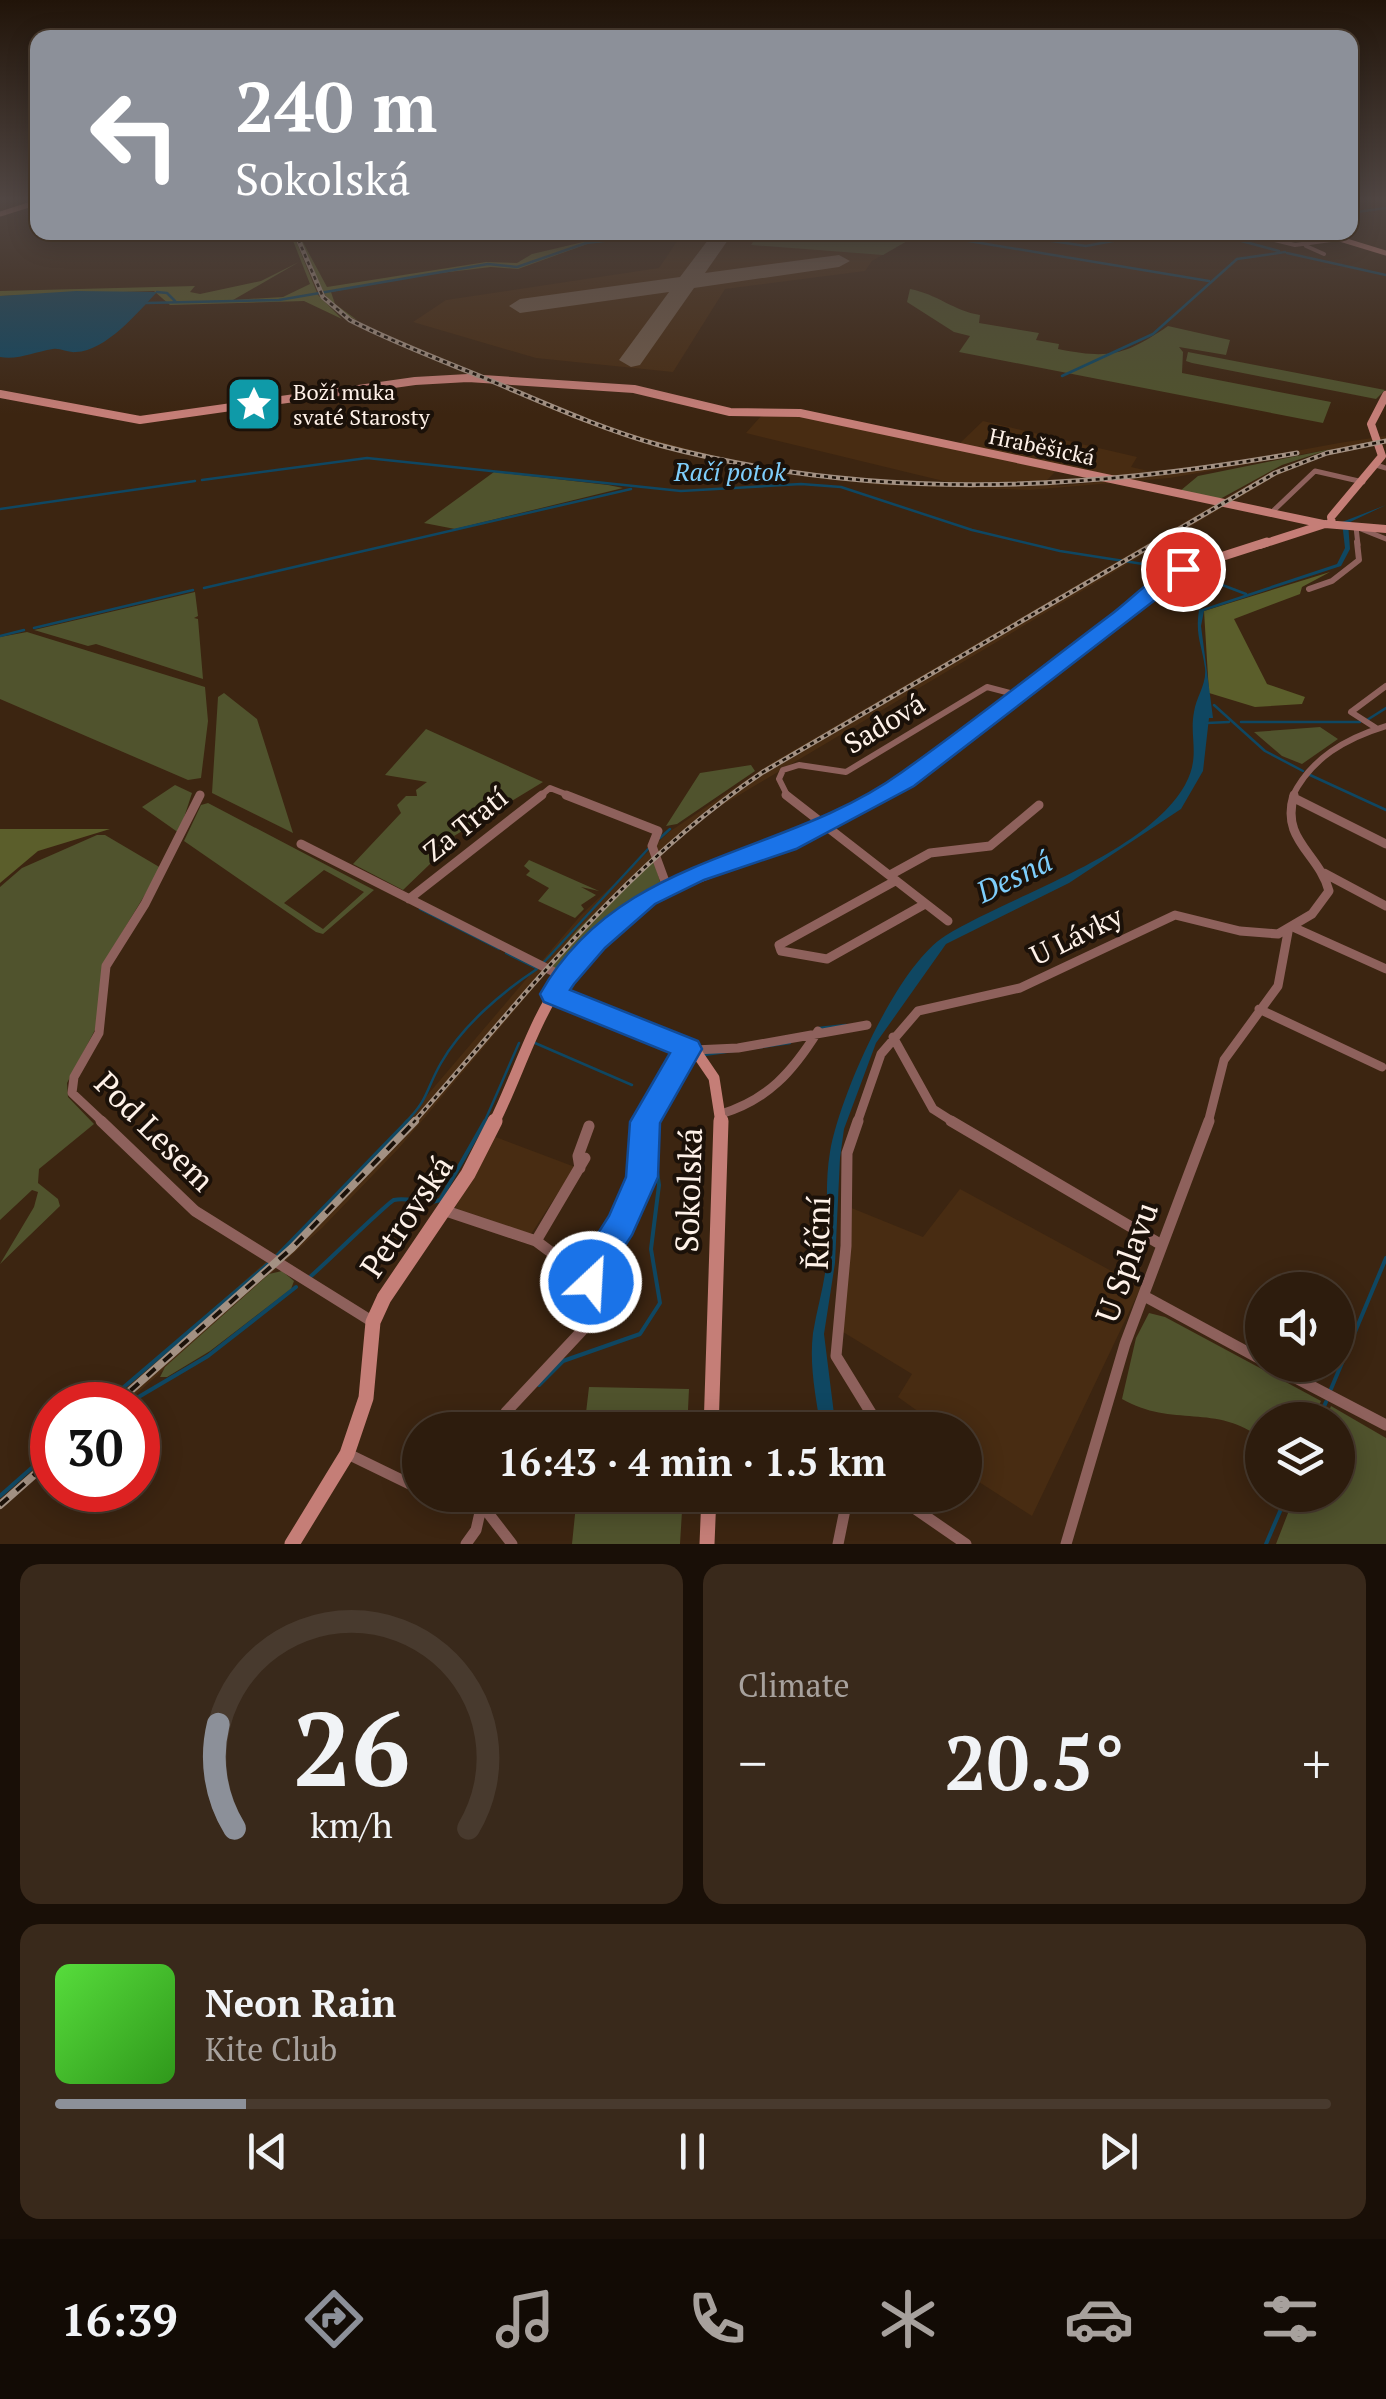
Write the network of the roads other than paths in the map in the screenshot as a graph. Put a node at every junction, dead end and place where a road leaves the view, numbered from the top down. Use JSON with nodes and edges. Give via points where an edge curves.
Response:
{"nodes":[{"id":1,"x":0,"y":394,"type":"edge"},
{"id":2,"x":1386,"y":395,"type":"edge"},
{"id":3,"x":1384,"y":450,"type":"edge"},
{"id":4,"x":1376,"y":465,"type":"junction"},
{"id":5,"x":1386,"y":468,"type":"edge"},
{"id":6,"x":1364,"y":481,"type":"junction"},
{"id":7,"x":1271,"y":513,"type":"junction"},
{"id":8,"x":1332,"y":524,"type":"junction"},
{"id":9,"x":1353,"y":526,"type":"junction"},
{"id":10,"x":1386,"y":529,"type":"edge"},
{"id":11,"x":1386,"y":539,"type":"edge"},
{"id":12,"x":1309,"y":589,"type":"dead end"},
{"id":13,"x":1386,"y":686,"type":"edge"},
{"id":14,"x":1019,"y":695,"type":"junction"},
{"id":15,"x":1381,"y":727,"type":"edge"},
{"id":16,"x":200,"y":794,"type":"dead end"},
{"id":17,"x":1294,"y":798,"type":"junction"},
{"id":18,"x":1039,"y":805,"type":"dead end"},
{"id":19,"x":826,"y":824,"type":"junction"},
{"id":20,"x":301,"y":844,"type":"dead end"},
{"id":21,"x":1386,"y":844,"type":"edge"},
{"id":22,"x":1322,"y":872,"type":"junction"},
{"id":23,"x":892,"y":878,"type":"junction"},
{"id":24,"x":667,"y":887,"type":"junction"},
{"id":25,"x":409,"y":899,"type":"junction"},
{"id":26,"x":925,"y":904,"type":"junction"},
{"id":27,"x":1386,"y":906,"type":"edge"},
{"id":28,"x":948,"y":922,"type":"dead end"},
{"id":29,"x":1292,"y":930,"type":"junction"},
{"id":30,"x":1386,"y":969,"type":"edge"},
{"id":31,"x":564,"y":977,"type":"junction"},
{"id":32,"x":554,"y":994,"type":"junction"},
{"id":33,"x":1259,"y":1009,"type":"junction"},
{"id":34,"x":867,"y":1026,"type":"dead end"},
{"id":35,"x":814,"y":1032,"type":"junction"},
{"id":36,"x":893,"y":1037,"type":"junction"},
{"id":37,"x":695,"y":1053,"type":"junction"},
{"id":38,"x":1382,"y":1067,"type":"dead end"},
{"id":39,"x":721,"y":1114,"type":"junction"},
{"id":40,"x":589,"y":1126,"type":"dead end"},
{"id":41,"x":446,"y":1210,"type":"junction"},
{"id":42,"x":536,"y":1240,"type":"junction"},
{"id":43,"x":1160,"y":1244,"type":"junction"},
{"id":44,"x":591,"y":1282,"type":"junction"},
{"id":45,"x":1146,"y":1297,"type":"junction"},
{"id":46,"x":373,"y":1322,"type":"junction"},
{"id":47,"x":1245,"y":1351,"type":"edge"},
{"id":48,"x":1303,"y":1382,"type":"edge"},
{"id":49,"x":506,"y":1412,"type":"edge"},
{"id":50,"x":712,"y":1412,"type":"edge"},
{"id":51,"x":870,"y":1412,"type":"edge"},
{"id":52,"x":1386,"y":1426,"type":"edge"},
{"id":53,"x":347,"y":1454,"type":"junction"},
{"id":54,"x":402,"y":1480,"type":"edge"},
{"id":55,"x":482,"y":1512,"type":"edge"},
{"id":56,"x":494,"y":1512,"type":"edge"},
{"id":57,"x":709,"y":1512,"type":"edge"},
{"id":58,"x":845,"y":1512,"type":"edge"},
{"id":59,"x":920,"y":1512,"type":"edge"},
{"id":60,"x":292,"y":1544,"type":"edge"},
{"id":61,"x":466,"y":1544,"type":"edge"},
{"id":62,"x":512,"y":1544,"type":"edge"},
{"id":63,"x":708,"y":1544,"type":"edge"},
{"id":64,"x":838,"y":1544,"type":"edge"},
{"id":65,"x":966,"y":1544,"type":"edge"},
{"id":66,"x":1066,"y":1544,"type":"edge"}],
"edges":[{"from":1,"to":7,"type":"street","name":"Hraběšická","via":[[140,420],[468,378],[651,390],[720,410],[800,413]]},
{"from":2,"to":3,"type":"street","via":[[1371,424]]},
{"from":3,"to":4,"type":"street"},
{"from":4,"to":5,"type":"street"},
{"from":4,"to":6,"type":"street"},
{"from":6,"to":7,"type":"street","via":[[1314,471]]},
{"from":6,"to":8,"type":"street","via":[[1331,516]]},
{"from":7,"to":8,"type":"street","name":"Hraběšická"},
{"from":8,"to":9,"type":"street","name":"Hraběšická"},
{"from":8,"to":14,"type":"street","name":"Petrovská","via":[[1182,570]]},
{"from":9,"to":10,"type":"street","name":"Hraběšická"},
{"from":9,"to":11,"type":"street"},
{"from":9,"to":12,"type":"street","via":[[1359,560]]},
{"from":13,"to":15,"type":"street","via":[[1351,712]]},
{"from":14,"to":19,"type":"street","name":"Petrovská","via":[[906,781]]},
{"from":14,"to":19,"type":"street","name":"Sadová","via":[[986,688],[846,772],[799,765],[784,770],[779,779],[789,800]]},
{"from":15,"to":17,"type":"street","via":[[1337,746],[1305,773]]},
{"from":16,"to":46,"type":"street","name":"Pod Lesem","via":[[106,966],[99,1033],[74,1077],[72,1094],[170,1192]]},
{"from":17,"to":21,"type":"street"},
{"from":17,"to":22,"type":"street","via":[[1290,827]]},
{"from":18,"to":23,"type":"street","via":[[990,846],[930,853]]},
{"from":19,"to":23,"type":"street"},
{"from":19,"to":24,"type":"street","name":"Petrovská"},
{"from":20,"to":25,"type":"street"},
{"from":22,"to":27,"type":"street"},
{"from":22,"to":29,"type":"street","via":[[1329,890]]},
{"from":23,"to":26,"type":"street"},
{"from":23,"to":26,"type":"street","via":[[779,945],[781,951],[827,959]]},
{"from":24,"to":25,"type":"street","name":"Za Tratí","via":[[652,846],[658,831],[550,788]]},
{"from":24,"to":31,"type":"street","name":"Petrovská","via":[[628,912]]},
{"from":25,"to":31,"type":"street","name":"Za Tratí"},
{"from":26,"to":28,"type":"street"},
{"from":29,"to":30,"type":"street"},
{"from":29,"to":33,"type":"street","name":"U Splavu","via":[[1278,986]]},
{"from":29,"to":36,"type":"street","name":"U Lávky","via":[[1249,936],[1174,915],[1020,988],[918,1010]]},
{"from":31,"to":32,"type":"street","name":"Petrovská"},
{"from":32,"to":37,"type":"street"},
{"from":32,"to":41,"type":"street","name":"Petrovská","via":[[534,1026],[488,1140]]},
{"from":33,"to":38,"type":"street"},
{"from":33,"to":43,"type":"street","name":"U Splavu","via":[[1224,1060],[1202,1149]]},
{"from":34,"to":35,"type":"street"},
{"from":35,"to":37,"type":"street","via":[[742,1050]]},
{"from":35,"to":39,"type":"street","via":[[774,1092]]},
{"from":36,"to":43,"type":"street","via":[[934,1109]]},
{"from":36,"to":51,"type":"street","name":"Říční","via":[[870,1075],[848,1153],[836,1356]]},
{"from":37,"to":39,"type":"street","name":"Sokolská","via":[[714,1078]]},
{"from":37,"to":44,"type":"street","via":[[646,1122],[642,1177],[593,1266]]},
{"from":39,"to":50,"type":"street","name":"Sokolská"},
{"from":40,"to":42,"type":"street","via":[[578,1156],[583,1163]]},
{"from":41,"to":42,"type":"street"},
{"from":41,"to":46,"type":"street","name":"Petrovská","via":[[398,1272]]},
{"from":42,"to":44,"type":"street"},
{"from":43,"to":45,"type":"street","name":"U Splavu"},
{"from":44,"to":49,"type":"street","via":[[586,1331]]},
{"from":45,"to":47,"type":"street"},
{"from":45,"to":66,"type":"street","name":"U Splavu","via":[[1125,1344]]},
{"from":46,"to":53,"type":"street","name":"Petrovská","via":[[366,1398]]},
{"from":48,"to":52,"type":"street"},
{"from":53,"to":54,"type":"street"},
{"from":53,"to":60,"type":"street","name":"Petrovská"},
{"from":55,"to":61,"type":"street"},
{"from":56,"to":62,"type":"street"},
{"from":57,"to":63,"type":"street"},
{"from":58,"to":64,"type":"street"},
{"from":59,"to":65,"type":"street"}]}
